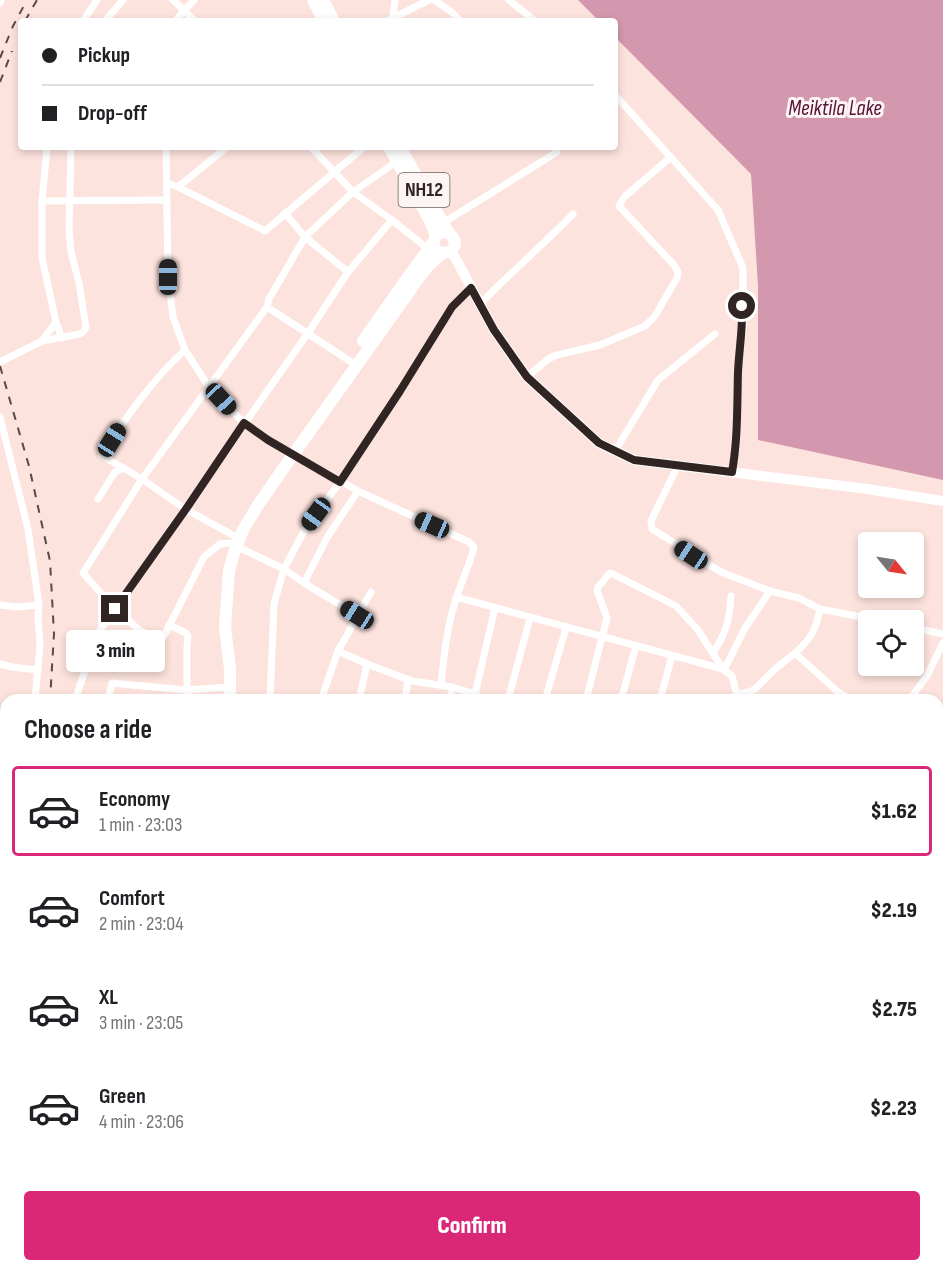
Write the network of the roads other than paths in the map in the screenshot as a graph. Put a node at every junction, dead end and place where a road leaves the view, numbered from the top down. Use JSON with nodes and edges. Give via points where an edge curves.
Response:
{"nodes":[{"id":1,"x":97,"y":0,"type":"edge"},
{"id":2,"x":123,"y":0,"type":"edge"},
{"id":3,"x":173,"y":0,"type":"edge"},
{"id":4,"x":194,"y":0,"type":"edge"},
{"id":5,"x":313,"y":0,"type":"edge"},
{"id":6,"x":323,"y":0,"type":"edge"},
{"id":7,"x":395,"y":0,"type":"edge"},
{"id":8,"x":429,"y":0,"type":"edge"},
{"id":9,"x":434,"y":0,"type":"edge"},
{"id":10,"x":509,"y":0,"type":"edge"},
{"id":11,"x":184,"y":10,"type":"junction"},
{"id":12,"x":85,"y":18,"type":"edge"},
{"id":13,"x":108,"y":18,"type":"edge"},
{"id":14,"x":177,"y":18,"type":"edge"},
{"id":15,"x":192,"y":18,"type":"edge"},
{"id":16,"x":322,"y":18,"type":"edge"},
{"id":17,"x":332,"y":18,"type":"edge"},
{"id":18,"x":390,"y":18,"type":"edge"},
{"id":19,"x":394,"y":18,"type":"edge"},
{"id":20,"x":458,"y":18,"type":"edge"},
{"id":21,"x":531,"y":18,"type":"edge"},
{"id":22,"x":618,"y":98,"type":"edge"},
{"id":23,"x":47,"y":150,"type":"edge"},
{"id":24,"x":71,"y":150,"type":"edge"},
{"id":25,"x":166,"y":150,"type":"edge"},
{"id":26,"x":223,"y":150,"type":"edge"},
{"id":27,"x":314,"y":150,"type":"edge"},
{"id":28,"x":361,"y":150,"type":"edge"},
{"id":29,"x":390,"y":150,"type":"edge"},
{"id":30,"x":401,"y":150,"type":"edge"},
{"id":31,"x":557,"y":152,"type":"dead end"},
{"id":32,"x":671,"y":157,"type":"junction"},
{"id":33,"x":396,"y":162,"type":"junction"},
{"id":34,"x":334,"y":173,"type":"junction"},
{"id":35,"x":167,"y":183,"type":"junction"},
{"id":36,"x":178,"y":187,"type":"junction"},
{"id":37,"x":353,"y":192,"type":"junction"},
{"id":38,"x":71,"y":200,"type":"junction"},
{"id":39,"x":167,"y":200,"type":"junction"},
{"id":40,"x":42,"y":201,"type":"junction"},
{"id":41,"x":285,"y":213,"type":"junction"},
{"id":42,"x":573,"y":214,"type":"dead end"},
{"id":43,"x":392,"y":220,"type":"junction"},
{"id":44,"x":305,"y":237,"type":"junction"},
{"id":45,"x":437,"y":237,"type":"junction"},
{"id":46,"x":447,"y":252,"type":"junction"},
{"id":47,"x":348,"y":272,"type":"junction"},
{"id":48,"x":471,"y":288,"type":"junction"},
{"id":49,"x":480,"y":304,"type":"junction"},
{"id":50,"x":267,"y":307,"type":"junction"},
{"id":51,"x":56,"y":321,"type":"junction"},
{"id":52,"x":308,"y":333,"type":"junction"},
{"id":53,"x":714,"y":334,"type":"dead end"},
{"id":54,"x":62,"y":338,"type":"junction"},
{"id":55,"x":42,"y":341,"type":"junction"},
{"id":56,"x":185,"y":350,"type":"junction"},
{"id":57,"x":0,"y":362,"type":"edge"},
{"id":58,"x":353,"y":363,"type":"junction"},
{"id":59,"x":527,"y":377,"type":"junction"},
{"id":60,"x":209,"y":387,"type":"junction"},
{"id":61,"x":0,"y":417,"type":"edge"},
{"id":62,"x":244,"y":423,"type":"junction"},
{"id":63,"x":615,"y":451,"type":"junction"},
{"id":64,"x":291,"y":452,"type":"junction"},
{"id":65,"x":678,"y":465,"type":"junction"},
{"id":66,"x":123,"y":468,"type":"junction"},
{"id":67,"x":732,"y":472,"type":"junction"},
{"id":68,"x":142,"y":479,"type":"junction"},
{"id":69,"x":340,"y":482,"type":"junction"},
{"id":70,"x":358,"y":491,"type":"junction"},
{"id":71,"x":98,"y":499,"type":"dead end"},
{"id":72,"x":943,"y":501,"type":"edge"},
{"id":73,"x":186,"y":509,"type":"junction"},
{"id":74,"x":235,"y":541,"type":"junction"},
{"id":75,"x":284,"y":568,"type":"junction"},
{"id":76,"x":304,"y":583,"type":"junction"},
{"id":77,"x":770,"y":591,"type":"junction"},
{"id":78,"x":370,"y":592,"type":"dead end"},
{"id":79,"x":730,"y":596,"type":"dead end"},
{"id":80,"x":456,"y":597,"type":"junction"},
{"id":81,"x":0,"y":605,"type":"edge"},
{"id":82,"x":39,"y":605,"type":"junction"},
{"id":83,"x":495,"y":608,"type":"junction"},
{"id":84,"x":115,"y":609,"type":"junction"},
{"id":85,"x":820,"y":609,"type":"junction"},
{"id":86,"x":357,"y":615,"type":"junction"},
{"id":87,"x":858,"y":616,"type":"edge"},
{"id":88,"x":530,"y":618,"type":"junction"},
{"id":89,"x":169,"y":625,"type":"junction"},
{"id":90,"x":566,"y":628,"type":"junction"},
{"id":91,"x":924,"y":630,"type":"edge"},
{"id":92,"x":943,"y":634,"type":"edge"},
{"id":93,"x":602,"y":636,"type":"junction"},
{"id":94,"x":943,"y":643,"type":"edge"},
{"id":95,"x":636,"y":646,"type":"junction"},
{"id":96,"x":338,"y":651,"type":"junction"},
{"id":97,"x":713,"y":653,"type":"junction"},
{"id":98,"x":795,"y":653,"type":"junction"},
{"id":99,"x":672,"y":656,"type":"junction"},
{"id":100,"x":0,"y":664,"type":"edge"},
{"id":101,"x":367,"y":664,"type":"junction"},
{"id":102,"x":230,"y":669,"type":"junction"},
{"id":103,"x":723,"y":669,"type":"junction"},
{"id":104,"x":38,"y":670,"type":"junction"},
{"id":105,"x":408,"y":679,"type":"junction"},
{"id":106,"x":441,"y":685,"type":"junction"},
{"id":107,"x":229,"y":687,"type":"junction"},
{"id":108,"x":452,"y":687,"type":"junction"},
{"id":109,"x":186,"y":690,"type":"junction"},
{"id":110,"x":36,"y":694,"type":"edge"},
{"id":111,"x":77,"y":694,"type":"edge"},
{"id":112,"x":109,"y":694,"type":"edge"},
{"id":113,"x":186,"y":694,"type":"edge"},
{"id":114,"x":230,"y":694,"type":"edge"},
{"id":115,"x":236,"y":694,"type":"edge"},
{"id":116,"x":270,"y":694,"type":"edge"},
{"id":117,"x":323,"y":694,"type":"edge"},
{"id":118,"x":360,"y":694,"type":"edge"},
{"id":119,"x":406,"y":694,"type":"edge"},
{"id":120,"x":451,"y":694,"type":"edge"},
{"id":121,"x":475,"y":694,"type":"joint"},
{"id":122,"x":510,"y":694,"type":"edge"},
{"id":123,"x":547,"y":694,"type":"edge"},
{"id":124,"x":588,"y":694,"type":"edge"},
{"id":125,"x":623,"y":694,"type":"edge"},
{"id":126,"x":662,"y":694,"type":"edge"},
{"id":127,"x":737,"y":694,"type":"edge"},
{"id":128,"x":746,"y":694,"type":"edge"},
{"id":129,"x":842,"y":694,"type":"edge"},
{"id":130,"x":914,"y":694,"type":"edge"}],
"edges":[{"from":1,"to":12,"type":"street"},
{"from":2,"to":13,"type":"street"},
{"from":3,"to":11,"type":"street"},
{"from":4,"to":11,"type":"street"},
{"from":5,"to":16,"type":"highway"},
{"from":6,"to":17,"type":"highway"},
{"from":7,"to":18,"type":"street"},
{"from":8,"to":19,"type":"street"},
{"from":9,"to":20,"type":"street"},
{"from":10,"to":21,"type":"street"},
{"from":11,"to":14,"type":"street"},
{"from":11,"to":15,"type":"street"},
{"from":22,"to":32,"type":"street"},
{"from":23,"to":40,"type":"street"},
{"from":24,"to":38,"type":"street"},
{"from":25,"to":35,"type":"street"},
{"from":26,"to":36,"type":"street"},
{"from":27,"to":34,"type":"street"},
{"from":28,"to":34,"type":"street"},
{"from":29,"to":33,"type":"highway","number":"NH12"},
{"from":30,"to":45,"type":"highway","number":"NH12"},
{"from":31,"to":45,"type":"street"},
{"from":32,"to":59,"type":"street","via":[[624,197],[619,206],[678,272],[655,316],[645,326],[600,345],[548,359]]},
{"from":32,"to":67,"type":"street","via":[[718,210],[742,268],[743,325]]},
{"from":33,"to":37,"type":"street"},
{"from":33,"to":45,"type":"highway","number":"NH12"},
{"from":34,"to":37,"type":"street"},
{"from":34,"to":41,"type":"street"},
{"from":35,"to":36,"type":"street"},
{"from":35,"to":39,"type":"street"},
{"from":36,"to":41,"type":"street","via":[[265,231]]},
{"from":37,"to":43,"type":"street"},
{"from":37,"to":44,"type":"street"},
{"from":38,"to":39,"type":"street"},
{"from":38,"to":40,"type":"street"},
{"from":38,"to":54,"type":"street","via":[[71,252],[86,327],[80,334]]},
{"from":39,"to":56,"type":"street","via":[[168,277],[173,317]]},
{"from":40,"to":51,"type":"street","via":[[42,258]]},
{"from":41,"to":44,"type":"street"},
{"from":42,"to":49,"type":"street"},
{"from":43,"to":45,"type":"street"},
{"from":43,"to":47,"type":"street"},
{"from":44,"to":47,"type":"street"},
{"from":44,"to":50,"type":"street"},
{"from":45,"to":46,"type":"highway","number":"NH12","via":[[436,250]]},
{"from":45,"to":46,"type":"highway","number":"NH12","via":[[453,237],[455,241]]},
{"from":45,"to":58,"type":"highway"},
{"from":46,"to":48,"type":"main road"},
{"from":46,"to":58,"type":"highway","via":[[432,263]]},
{"from":47,"to":52,"type":"street"},
{"from":48,"to":49,"type":"main road"},
{"from":48,"to":69,"type":"street","via":[[452,307]]},
{"from":49,"to":59,"type":"main road"},
{"from":50,"to":52,"type":"street"},
{"from":50,"to":60,"type":"street"},
{"from":51,"to":54,"type":"street"},
{"from":51,"to":55,"type":"street"},
{"from":52,"to":58,"type":"street"},
{"from":52,"to":62,"type":"street"},
{"from":53,"to":63,"type":"street","via":[[658,380]]},
{"from":54,"to":55,"type":"street"},
{"from":55,"to":57,"type":"street"},
{"from":56,"to":60,"type":"street"},
{"from":56,"to":66,"type":"street","via":[[146,392],[102,455]]},
{"from":58,"to":64,"type":"highway"},
{"from":59,"to":63,"type":"main road","via":[[599,443]]},
{"from":60,"to":62,"type":"street"},
{"from":60,"to":68,"type":"street"},
{"from":61,"to":82,"type":"street","via":[[28,529]]},
{"from":62,"to":64,"type":"street"},
{"from":62,"to":73,"type":"street"},
{"from":63,"to":65,"type":"main road","via":[[634,460]]},
{"from":64,"to":69,"type":"street"},
{"from":64,"to":74,"type":"highway"},
{"from":65,"to":67,"type":"main road"},
{"from":65,"to":77,"type":"street","via":[[651,521],[652,529],[721,572]]},
{"from":66,"to":68,"type":"street"},
{"from":66,"to":71,"type":"street","via":[[115,472]]},
{"from":67,"to":72,"type":"main road"},
{"from":68,"to":73,"type":"street"},
{"from":68,"to":84,"type":"street","via":[[83,573]]},
{"from":69,"to":70,"type":"street"},
{"from":69,"to":75,"type":"street","via":[[304,531]]},
{"from":70,"to":76,"type":"street","via":[[328,536]]},
{"from":70,"to":80,"type":"street","via":[[474,547]]},
{"from":73,"to":74,"type":"street"},
{"from":73,"to":84,"type":"street"},
{"from":74,"to":75,"type":"street"},
{"from":74,"to":89,"type":"street","via":[[220,544],[204,557]]},
{"from":74,"to":102,"type":"highway","via":[[225,627]]},
{"from":75,"to":76,"type":"street"},
{"from":75,"to":116,"type":"street","via":[[274,604]]},
{"from":76,"to":86,"type":"street"},
{"from":77,"to":85,"type":"street","via":[[799,598]]},
{"from":77,"to":103,"type":"street"},
{"from":78,"to":86,"type":"street"},
{"from":79,"to":97,"type":"street","via":[[729,620]]},
{"from":80,"to":83,"type":"street"},
{"from":80,"to":106,"type":"street","via":[[445,643]]},
{"from":81,"to":82,"type":"street"},
{"from":82,"to":104,"type":"street"},
{"from":83,"to":88,"type":"street"},
{"from":83,"to":121,"type":"street"},
{"from":84,"to":89,"type":"street","via":[[139,630],[159,640]]},
{"from":84,"to":111,"type":"street","via":[[98,633]]},
{"from":85,"to":87,"type":"street"},
{"from":85,"to":98,"type":"street","via":[[817,626]]},
{"from":86,"to":96,"type":"street"},
{"from":88,"to":90,"type":"street"},
{"from":88,"to":122,"type":"street"},
{"from":89,"to":109,"type":"street","via":[[188,636]]},
{"from":90,"to":93,"type":"street"},
{"from":90,"to":123,"type":"street"},
{"from":91,"to":92,"type":"street"},
{"from":93,"to":95,"type":"street"},
{"from":93,"to":97,"type":"street","via":[[606,618],[597,590],[611,573],[676,606]]},
{"from":93,"to":124,"type":"street"},
{"from":94,"to":130,"type":"street"},
{"from":95,"to":99,"type":"street"},
{"from":95,"to":125,"type":"street"},
{"from":96,"to":101,"type":"street"},
{"from":96,"to":117,"type":"street"},
{"from":97,"to":103,"type":"street"},
{"from":98,"to":128,"type":"street"},
{"from":98,"to":129,"type":"street"},
{"from":99,"to":103,"type":"street"},
{"from":99,"to":126,"type":"street"},
{"from":100,"to":104,"type":"street"},
{"from":101,"to":105,"type":"street"},
{"from":101,"to":118,"type":"street"},
{"from":102,"to":107,"type":"highway"},
{"from":102,"to":115,"type":"highway"},
{"from":103,"to":127,"type":"street","via":[[732,676]]},
{"from":104,"to":110,"type":"street"},
{"from":105,"to":106,"type":"street"},
{"from":105,"to":119,"type":"street"},
{"from":106,"to":108,"type":"street"},
{"from":107,"to":109,"type":"street"},
{"from":107,"to":114,"type":"highway"},
{"from":108,"to":120,"type":"street"},
{"from":108,"to":121,"type":"street"},
{"from":109,"to":112,"type":"street","via":[[112,683]]},
{"from":109,"to":113,"type":"street"}]}
